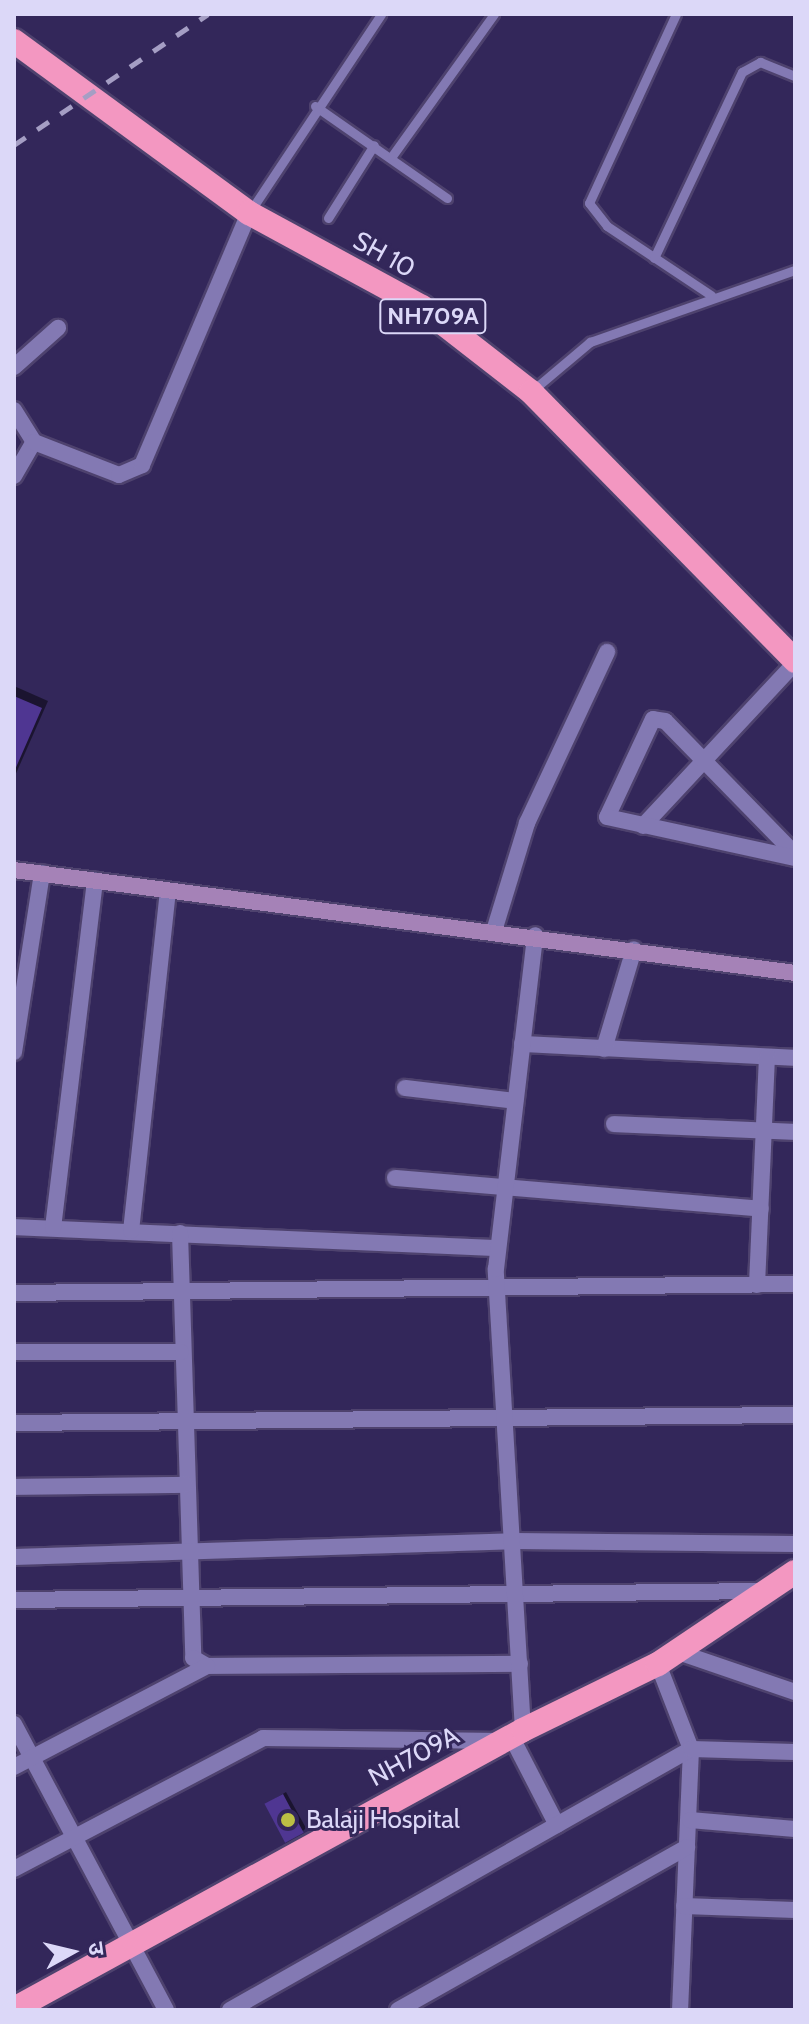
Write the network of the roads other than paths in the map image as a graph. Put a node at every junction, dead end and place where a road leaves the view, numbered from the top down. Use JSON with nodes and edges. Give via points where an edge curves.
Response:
{"nodes":[{"id":1,"x":381,"y":14,"type":"edge"},
{"id":2,"x":494,"y":14,"type":"edge"},
{"id":3,"x":676,"y":14,"type":"edge"},
{"id":4,"x":14,"y":41,"type":"edge"},
{"id":5,"x":795,"y":76,"type":"edge"},
{"id":6,"x":315,"y":106,"type":"junction"},
{"id":7,"x":374,"y":145,"type":"junction"},
{"id":8,"x":392,"y":156,"type":"junction"},
{"id":9,"x":447,"y":198,"type":"dead end"},
{"id":10,"x":249,"y":213,"type":"junction"},
{"id":11,"x":328,"y":218,"type":"dead end"},
{"id":12,"x":654,"y":258,"type":"junction"},
{"id":13,"x":795,"y":270,"type":"edge"},
{"id":14,"x":711,"y":295,"type":"junction"},
{"id":15,"x":58,"y":328,"type":"dead end"},
{"id":16,"x":14,"y":367,"type":"edge"},
{"id":17,"x":531,"y":392,"type":"junction"},
{"id":18,"x":14,"y":410,"type":"edge"},
{"id":19,"x":34,"y":442,"type":"junction"},
{"id":20,"x":14,"y":476,"type":"edge"},
{"id":21,"x":607,"y":652,"type":"dead end"},
{"id":22,"x":795,"y":662,"type":"edge"},
{"id":23,"x":704,"y":760,"type":"junction"},
{"id":24,"x":643,"y":826,"type":"junction"},
{"id":25,"x":795,"y":856,"type":"edge"},
{"id":26,"x":14,"y":870,"type":"edge"},
{"id":27,"x":42,"y":873,"type":"junction"},
{"id":28,"x":95,"y":881,"type":"junction"},
{"id":29,"x":168,"y":891,"type":"junction"},
{"id":30,"x":494,"y":931,"type":"junction"},
{"id":31,"x":535,"y":935,"type":"junction"},
{"id":32,"x":634,"y":949,"type":"junction"},
{"id":33,"x":795,"y":973,"type":"edge"},
{"id":34,"x":16,"y":1020,"type":"edge"},
{"id":35,"x":522,"y":1044,"type":"junction"},
{"id":36,"x":604,"y":1049,"type":"junction"},
{"id":37,"x":14,"y":1052,"type":"edge"},
{"id":38,"x":767,"y":1057,"type":"junction"},
{"id":39,"x":795,"y":1058,"type":"edge"},
{"id":40,"x":405,"y":1088,"type":"dead end"},
{"id":41,"x":515,"y":1101,"type":"junction"},
{"id":42,"x":614,"y":1124,"type":"dead end"},
{"id":43,"x":765,"y":1131,"type":"junction"},
{"id":44,"x":795,"y":1132,"type":"edge"},
{"id":45,"x":395,"y":1178,"type":"dead end"},
{"id":46,"x":505,"y":1190,"type":"junction"},
{"id":47,"x":761,"y":1209,"type":"junction"},
{"id":48,"x":14,"y":1227,"type":"edge"},
{"id":49,"x":53,"y":1228,"type":"junction"},
{"id":50,"x":131,"y":1231,"type":"junction"},
{"id":51,"x":180,"y":1233,"type":"junction"},
{"id":52,"x":498,"y":1248,"type":"junction"},
{"id":53,"x":795,"y":1284,"type":"edge"},
{"id":54,"x":757,"y":1285,"type":"junction"},
{"id":55,"x":496,"y":1287,"type":"junction"},
{"id":56,"x":179,"y":1291,"type":"junction"},
{"id":57,"x":14,"y":1293,"type":"edge"},
{"id":58,"x":14,"y":1352,"type":"edge"},
{"id":59,"x":181,"y":1352,"type":"junction"},
{"id":60,"x":795,"y":1415,"type":"edge"},
{"id":61,"x":508,"y":1418,"type":"junction"},
{"id":62,"x":182,"y":1420,"type":"junction"},
{"id":63,"x":14,"y":1423,"type":"edge"},
{"id":64,"x":185,"y":1485,"type":"junction"},
{"id":65,"x":14,"y":1487,"type":"edge"},
{"id":66,"x":513,"y":1541,"type":"junction"},
{"id":67,"x":795,"y":1544,"type":"edge"},
{"id":68,"x":188,"y":1552,"type":"junction"},
{"id":69,"x":14,"y":1557,"type":"edge"},
{"id":70,"x":795,"y":1572,"type":"edge"},
{"id":71,"x":771,"y":1591,"type":"junction"},
{"id":72,"x":516,"y":1594,"type":"junction"},
{"id":73,"x":190,"y":1599,"type":"junction"},
{"id":74,"x":14,"y":1600,"type":"edge"},
{"id":75,"x":668,"y":1658,"type":"junction"},
{"id":76,"x":520,"y":1664,"type":"junction"},
{"id":77,"x":207,"y":1666,"type":"junction"},
{"id":78,"x":795,"y":1692,"type":"edge"},
{"id":79,"x":14,"y":1724,"type":"edge"},
{"id":80,"x":512,"y":1736,"type":"junction"},
{"id":81,"x":691,"y":1749,"type":"junction"},
{"id":82,"x":795,"y":1752,"type":"edge"},
{"id":83,"x":32,"y":1757,"type":"junction"},
{"id":84,"x":14,"y":1767,"type":"edge"},
{"id":85,"x":690,"y":1820,"type":"junction"},
{"id":86,"x":557,"y":1825,"type":"junction"},
{"id":87,"x":795,"y":1829,"type":"edge"},
{"id":88,"x":74,"y":1837,"type":"junction"},
{"id":89,"x":687,"y":1847,"type":"junction"},
{"id":90,"x":14,"y":1869,"type":"edge"},
{"id":91,"x":684,"y":1906,"type":"junction"},
{"id":92,"x":795,"y":1910,"type":"edge"},
{"id":93,"x":134,"y":1942,"type":"junction"},
{"id":94,"x":15,"y":2007,"type":"edge"},
{"id":95,"x":166,"y":2010,"type":"edge"},
{"id":96,"x":230,"y":2010,"type":"edge"},
{"id":97,"x":398,"y":2010,"type":"edge"},
{"id":98,"x":680,"y":2010,"type":"edge"}],
"edges":[{"from":1,"to":6,"type":"lane"},
{"from":2,"to":8,"type":"lane"},
{"from":3,"to":12,"type":"lane","via":[[589,203],[607,226]]},
{"from":4,"to":10,"type":"highway","name":"SH 10","number":"NH709A"},
{"from":5,"to":12,"type":"lane","via":[[760,62],[742,72]]},
{"from":6,"to":7,"type":"lane"},
{"from":6,"to":10,"type":"lane"},
{"from":7,"to":8,"type":"lane"},
{"from":7,"to":11,"type":"lane"},
{"from":8,"to":9,"type":"lane"},
{"from":10,"to":17,"type":"highway","name":"SH 10","number":"NH709A","via":[[422,307]]},
{"from":10,"to":19,"type":"street","via":[[142,465],[119,475]]},
{"from":12,"to":14,"type":"lane"},
{"from":13,"to":14,"type":"lane"},
{"from":14,"to":17,"type":"lane","via":[[574,351]]},
{"from":15,"to":16,"type":"street"},
{"from":17,"to":22,"type":"highway","name":"SH 10","number":"NH709A"},
{"from":18,"to":19,"type":"street"},
{"from":19,"to":20,"type":"street"},
{"from":21,"to":30,"type":"street","via":[[531,812]]},
{"from":22,"to":23,"type":"street"},
{"from":23,"to":24,"type":"street"},
{"from":23,"to":24,"type":"street","via":[[665,721],[653,719],[607,812],[611,821]]},
{"from":23,"to":25,"type":"street"},
{"from":24,"to":25,"type":"street"},
{"from":26,"to":27,"type":"main road"},
{"from":27,"to":28,"type":"main road"},
{"from":27,"to":34,"type":"street"},
{"from":28,"to":29,"type":"main road"},
{"from":28,"to":49,"type":"street"},
{"from":29,"to":30,"type":"main road"},
{"from":29,"to":50,"type":"street"},
{"from":30,"to":31,"type":"main road"},
{"from":31,"to":32,"type":"main road"},
{"from":31,"to":35,"type":"street"},
{"from":32,"to":33,"type":"main road"},
{"from":32,"to":36,"type":"street"},
{"from":34,"to":37,"type":"street"},
{"from":35,"to":36,"type":"street"},
{"from":35,"to":41,"type":"street"},
{"from":36,"to":38,"type":"street"},
{"from":38,"to":39,"type":"street"},
{"from":38,"to":43,"type":"street"},
{"from":40,"to":41,"type":"street"},
{"from":41,"to":46,"type":"street"},
{"from":42,"to":43,"type":"street"},
{"from":43,"to":44,"type":"street"},
{"from":43,"to":47,"type":"street"},
{"from":45,"to":46,"type":"street"},
{"from":46,"to":47,"type":"street"},
{"from":46,"to":52,"type":"street"},
{"from":47,"to":54,"type":"street"},
{"from":48,"to":49,"type":"street"},
{"from":49,"to":50,"type":"street"},
{"from":50,"to":51,"type":"street"},
{"from":51,"to":52,"type":"street"},
{"from":51,"to":56,"type":"street"},
{"from":52,"to":55,"type":"street"},
{"from":53,"to":54,"type":"street"},
{"from":54,"to":55,"type":"street"},
{"from":55,"to":56,"type":"street"},
{"from":55,"to":61,"type":"street"},
{"from":56,"to":57,"type":"street"},
{"from":56,"to":59,"type":"street"},
{"from":58,"to":59,"type":"street"},
{"from":59,"to":62,"type":"street"},
{"from":60,"to":61,"type":"street"},
{"from":61,"to":62,"type":"street"},
{"from":61,"to":66,"type":"street"},
{"from":62,"to":63,"type":"street"},
{"from":62,"to":64,"type":"street"},
{"from":64,"to":65,"type":"street"},
{"from":64,"to":68,"type":"street"},
{"from":66,"to":67,"type":"street"},
{"from":66,"to":68,"type":"street"},
{"from":66,"to":72,"type":"street"},
{"from":68,"to":69,"type":"street"},
{"from":68,"to":73,"type":"street"},
{"from":70,"to":71,"type":"highway","name":"NH709A"},
{"from":71,"to":72,"type":"street"},
{"from":71,"to":75,"type":"highway","name":"NH709A"},
{"from":72,"to":73,"type":"street"},
{"from":72,"to":76,"type":"street"},
{"from":73,"to":74,"type":"street"},
{"from":73,"to":77,"type":"street","via":[[193,1658]]},
{"from":75,"to":78,"type":"street"},
{"from":75,"to":80,"type":"highway","name":"NH709A"},
{"from":75,"to":81,"type":"street"},
{"from":76,"to":77,"type":"street"},
{"from":76,"to":80,"type":"street"},
{"from":77,"to":83,"type":"street"},
{"from":79,"to":83,"type":"street"},
{"from":80,"to":86,"type":"street"},
{"from":80,"to":88,"type":"street","via":[[263,1738]]},
{"from":80,"to":93,"type":"highway","name":"NH709A"},
{"from":81,"to":82,"type":"street"},
{"from":81,"to":85,"type":"street"},
{"from":81,"to":86,"type":"street"},
{"from":83,"to":84,"type":"street"},
{"from":83,"to":88,"type":"street"},
{"from":85,"to":87,"type":"street"},
{"from":85,"to":89,"type":"street"},
{"from":86,"to":96,"type":"street"},
{"from":88,"to":90,"type":"street"},
{"from":88,"to":93,"type":"street"},
{"from":89,"to":91,"type":"street"},
{"from":89,"to":97,"type":"street"},
{"from":91,"to":92,"type":"street"},
{"from":91,"to":98,"type":"street"},
{"from":93,"to":94,"type":"highway","name":"NH709A"},
{"from":93,"to":95,"type":"street"}]}
